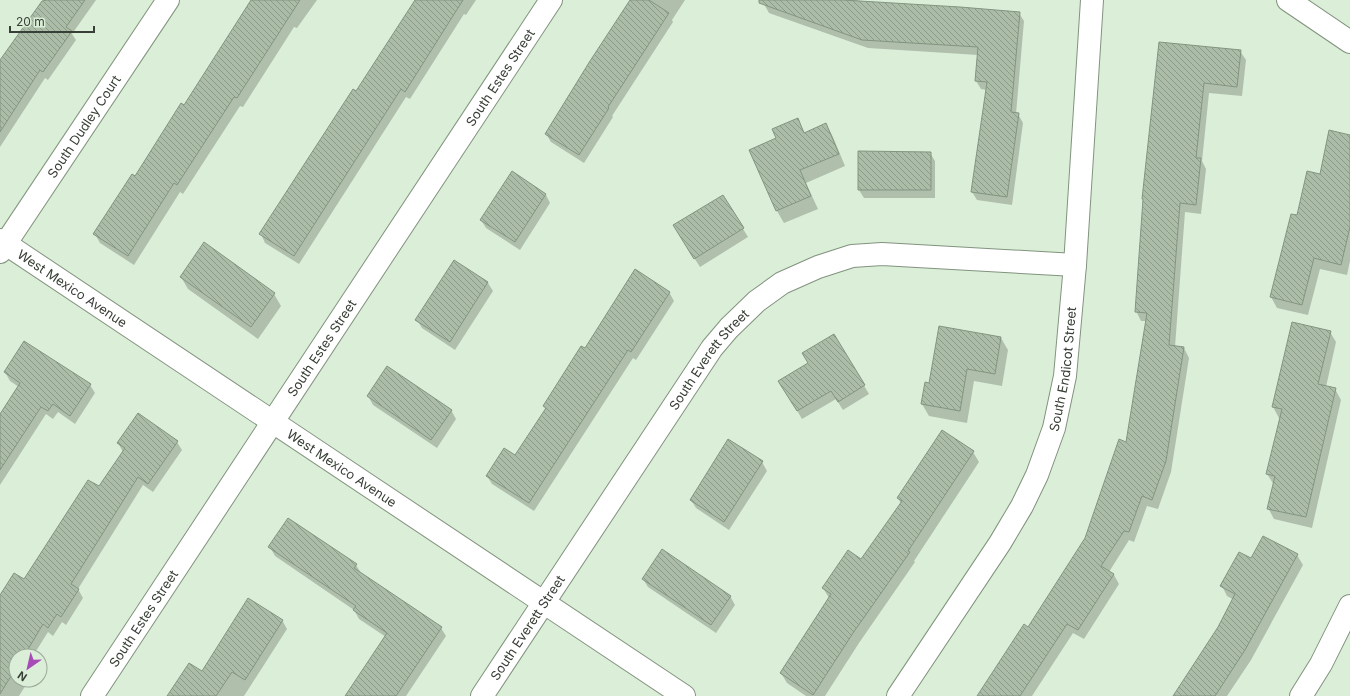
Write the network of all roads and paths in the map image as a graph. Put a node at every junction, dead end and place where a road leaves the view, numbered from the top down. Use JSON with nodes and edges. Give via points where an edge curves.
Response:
{"nodes":[{"id":1,"x":168,"y":0,"type":"edge"},
{"id":2,"x":551,"y":0,"type":"edge"},
{"id":3,"x":1092,"y":0,"type":"edge"},
{"id":4,"x":1288,"y":0,"type":"edge"},
{"id":5,"x":1350,"y":42,"type":"edge"},
{"id":6,"x":2,"y":245,"type":"edge"},
{"id":7,"x":1075,"y":265,"type":"junction"},
{"id":8,"x":272,"y":422,"type":"junction"},
{"id":9,"x":544,"y":602,"type":"junction"},
{"id":10,"x":1350,"y":606,"type":"edge"},
{"id":11,"x":92,"y":696,"type":"edge"},
{"id":12,"x":482,"y":696,"type":"edge"},
{"id":13,"x":684,"y":696,"type":"edge"},
{"id":14,"x":898,"y":696,"type":"edge"},
{"id":15,"x":1302,"y":696,"type":"edge"}],
"edges":[{"from":1,"to":6,"type":"street","name":"South Dudley Court"},
{"from":2,"to":8,"type":"street","name":"South Estes Street"},
{"from":3,"to":7,"type":"street","name":"South Endicot Street"},
{"from":4,"to":5,"type":"street"},
{"from":6,"to":8,"type":"street","name":"West Mexico Avenue"},
{"from":7,"to":9,"type":"street","name":"South Everett Street","via":[[882,254],[852,256],[782,283],[757,301],[712,348]]},
{"from":7,"to":14,"type":"street","name":"South Endicot Street","via":[[1065,376],[1054,428],[1037,475],[1000,543]]},
{"from":8,"to":9,"type":"street","name":"West Mexico Avenue"},
{"from":8,"to":11,"type":"street","name":"South Estes Street"},
{"from":9,"to":12,"type":"street","name":"South Everett Street"},
{"from":9,"to":13,"type":"street","name":"West Mexico Avenue"},
{"from":10,"to":15,"type":"street"}]}
